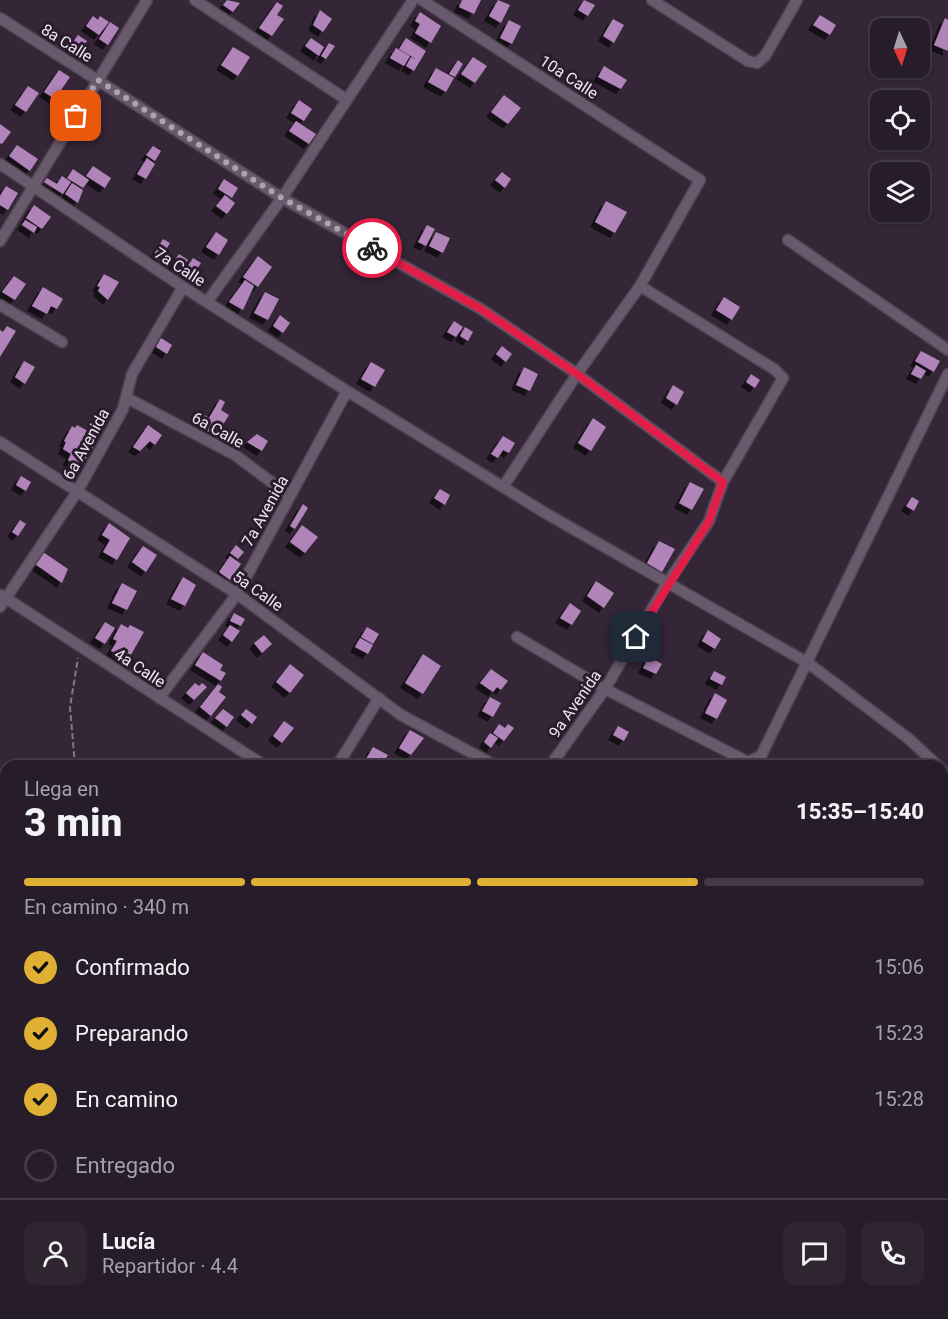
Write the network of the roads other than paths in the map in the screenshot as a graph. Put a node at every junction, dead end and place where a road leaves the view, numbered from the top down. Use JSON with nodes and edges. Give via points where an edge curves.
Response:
{"nodes":[{"id":1,"x":147,"y":0,"type":"edge"},
{"id":2,"x":195,"y":0,"type":"edge"},
{"id":3,"x":413,"y":0,"type":"edge"},
{"id":4,"x":422,"y":0,"type":"edge"},
{"id":5,"x":652,"y":0,"type":"edge"},
{"id":6,"x":797,"y":0,"type":"edge"},
{"id":7,"x":0,"y":18,"type":"edge"},
{"id":8,"x":98,"y":80,"type":"junction"},
{"id":9,"x":347,"y":100,"type":"junction"},
{"id":10,"x":0,"y":164,"type":"edge"},
{"id":11,"x":34,"y":187,"type":"junction"},
{"id":12,"x":282,"y":198,"type":"junction"},
{"id":13,"x":788,"y":240,"type":"dead end"},
{"id":14,"x":0,"y":241,"type":"edge"},
{"id":15,"x":640,"y":286,"type":"junction"},
{"id":16,"x":183,"y":287,"type":"junction"},
{"id":17,"x":207,"y":302,"type":"junction"},
{"id":18,"x":0,"y":305,"type":"edge"},
{"id":19,"x":62,"y":342,"type":"dead end"},
{"id":20,"x":948,"y":350,"type":"edge"},
{"id":21,"x":577,"y":374,"type":"junction"},
{"id":22,"x":948,"y":374,"type":"edge"},
{"id":23,"x":347,"y":391,"type":"junction"},
{"id":24,"x":127,"y":398,"type":"junction"},
{"id":25,"x":0,"y":442,"type":"edge"},
{"id":26,"x":723,"y":482,"type":"junction"},
{"id":27,"x":503,"y":487,"type":"junction"},
{"id":28,"x":77,"y":492,"type":"junction"},
{"id":29,"x":290,"y":496,"type":"junction"},
{"id":30,"x":666,"y":585,"type":"junction"},
{"id":31,"x":237,"y":594,"type":"junction"},
{"id":32,"x":2,"y":600,"type":"edge"},
{"id":33,"x":517,"y":637,"type":"dead end"},
{"id":34,"x":808,"y":663,"type":"junction"},
{"id":35,"x":605,"y":689,"type":"junction"},
{"id":36,"x":159,"y":698,"type":"junction"},
{"id":37,"x":379,"y":698,"type":"junction"},
{"id":38,"x":256,"y":760,"type":"edge"},
{"id":39,"x":341,"y":760,"type":"edge"},
{"id":40,"x":485,"y":760,"type":"edge"},
{"id":41,"x":554,"y":760,"type":"edge"},
{"id":42,"x":744,"y":760,"type":"edge"},
{"id":43,"x":752,"y":760,"type":"edge"},
{"id":44,"x":931,"y":760,"type":"edge"}],
"edges":[{"from":1,"to":8,"type":"street"},
{"from":2,"to":9,"type":"street"},
{"from":3,"to":9,"type":"street"},
{"from":4,"to":15,"type":"street","name":"10a Calle","via":[[700,180]]},
{"from":5,"to":6,"type":"street","via":[[757,63],[765,56]]},
{"from":7,"to":8,"type":"street","name":"8a Calle"},
{"from":8,"to":11,"type":"street"},
{"from":8,"to":12,"type":"street","name":"8a Calle"},
{"from":9,"to":12,"type":"street"},
{"from":10,"to":11,"type":"street","name":"7a Calle"},
{"from":11,"to":14,"type":"street"},
{"from":11,"to":16,"type":"street","name":"7a Calle"},
{"from":12,"to":17,"type":"street"},
{"from":12,"to":21,"type":"street","name":"8a Calle","via":[[481,309]]},
{"from":13,"to":20,"type":"street"},
{"from":15,"to":21,"type":"street"},
{"from":15,"to":26,"type":"street","name":"9a Avenida","via":[[783,378]]},
{"from":16,"to":17,"type":"street","name":"7a Calle"},
{"from":16,"to":24,"type":"street","name":"6a Avenida","via":[[132,374]]},
{"from":17,"to":23,"type":"street","name":"7a Calle"},
{"from":18,"to":19,"type":"street"},
{"from":21,"to":26,"type":"street","name":"8a Calle"},
{"from":21,"to":27,"type":"street"},
{"from":22,"to":34,"type":"street"},
{"from":23,"to":27,"type":"street","name":"7a Calle"},
{"from":23,"to":29,"type":"street","name":"7a Avenida"},
{"from":24,"to":28,"type":"street","name":"6a Avenida"},
{"from":24,"to":29,"type":"street","name":"6a Calle","via":[[235,455]]},
{"from":25,"to":28,"type":"street","name":"5a Calle"},
{"from":26,"to":30,"type":"street","name":"9a Avenida","via":[[709,521]]},
{"from":27,"to":30,"type":"street","name":"7a Calle"},
{"from":28,"to":31,"type":"street","name":"5a Calle"},
{"from":28,"to":32,"type":"street","name":"6a Avenida"},
{"from":29,"to":31,"type":"street","name":"7a Avenida"},
{"from":30,"to":34,"type":"street","name":"7a Calle"},
{"from":30,"to":35,"type":"street","name":"9a Avenida"},
{"from":31,"to":36,"type":"street","name":"7a Avenida"},
{"from":31,"to":37,"type":"street","name":"5a Calle"},
{"from":32,"to":36,"type":"street","name":"4a Calle"},
{"from":33,"to":35,"type":"street"},
{"from":34,"to":43,"type":"street","via":[[761,756]]},
{"from":34,"to":44,"type":"street","name":"7a Calle"},
{"from":35,"to":41,"type":"street","name":"9a Avenida"},
{"from":35,"to":42,"type":"street"},
{"from":36,"to":38,"type":"street","name":"4a Calle"},
{"from":37,"to":39,"type":"street"},
{"from":37,"to":40,"type":"street","name":"5a Calle","via":[[402,715]]}]}
